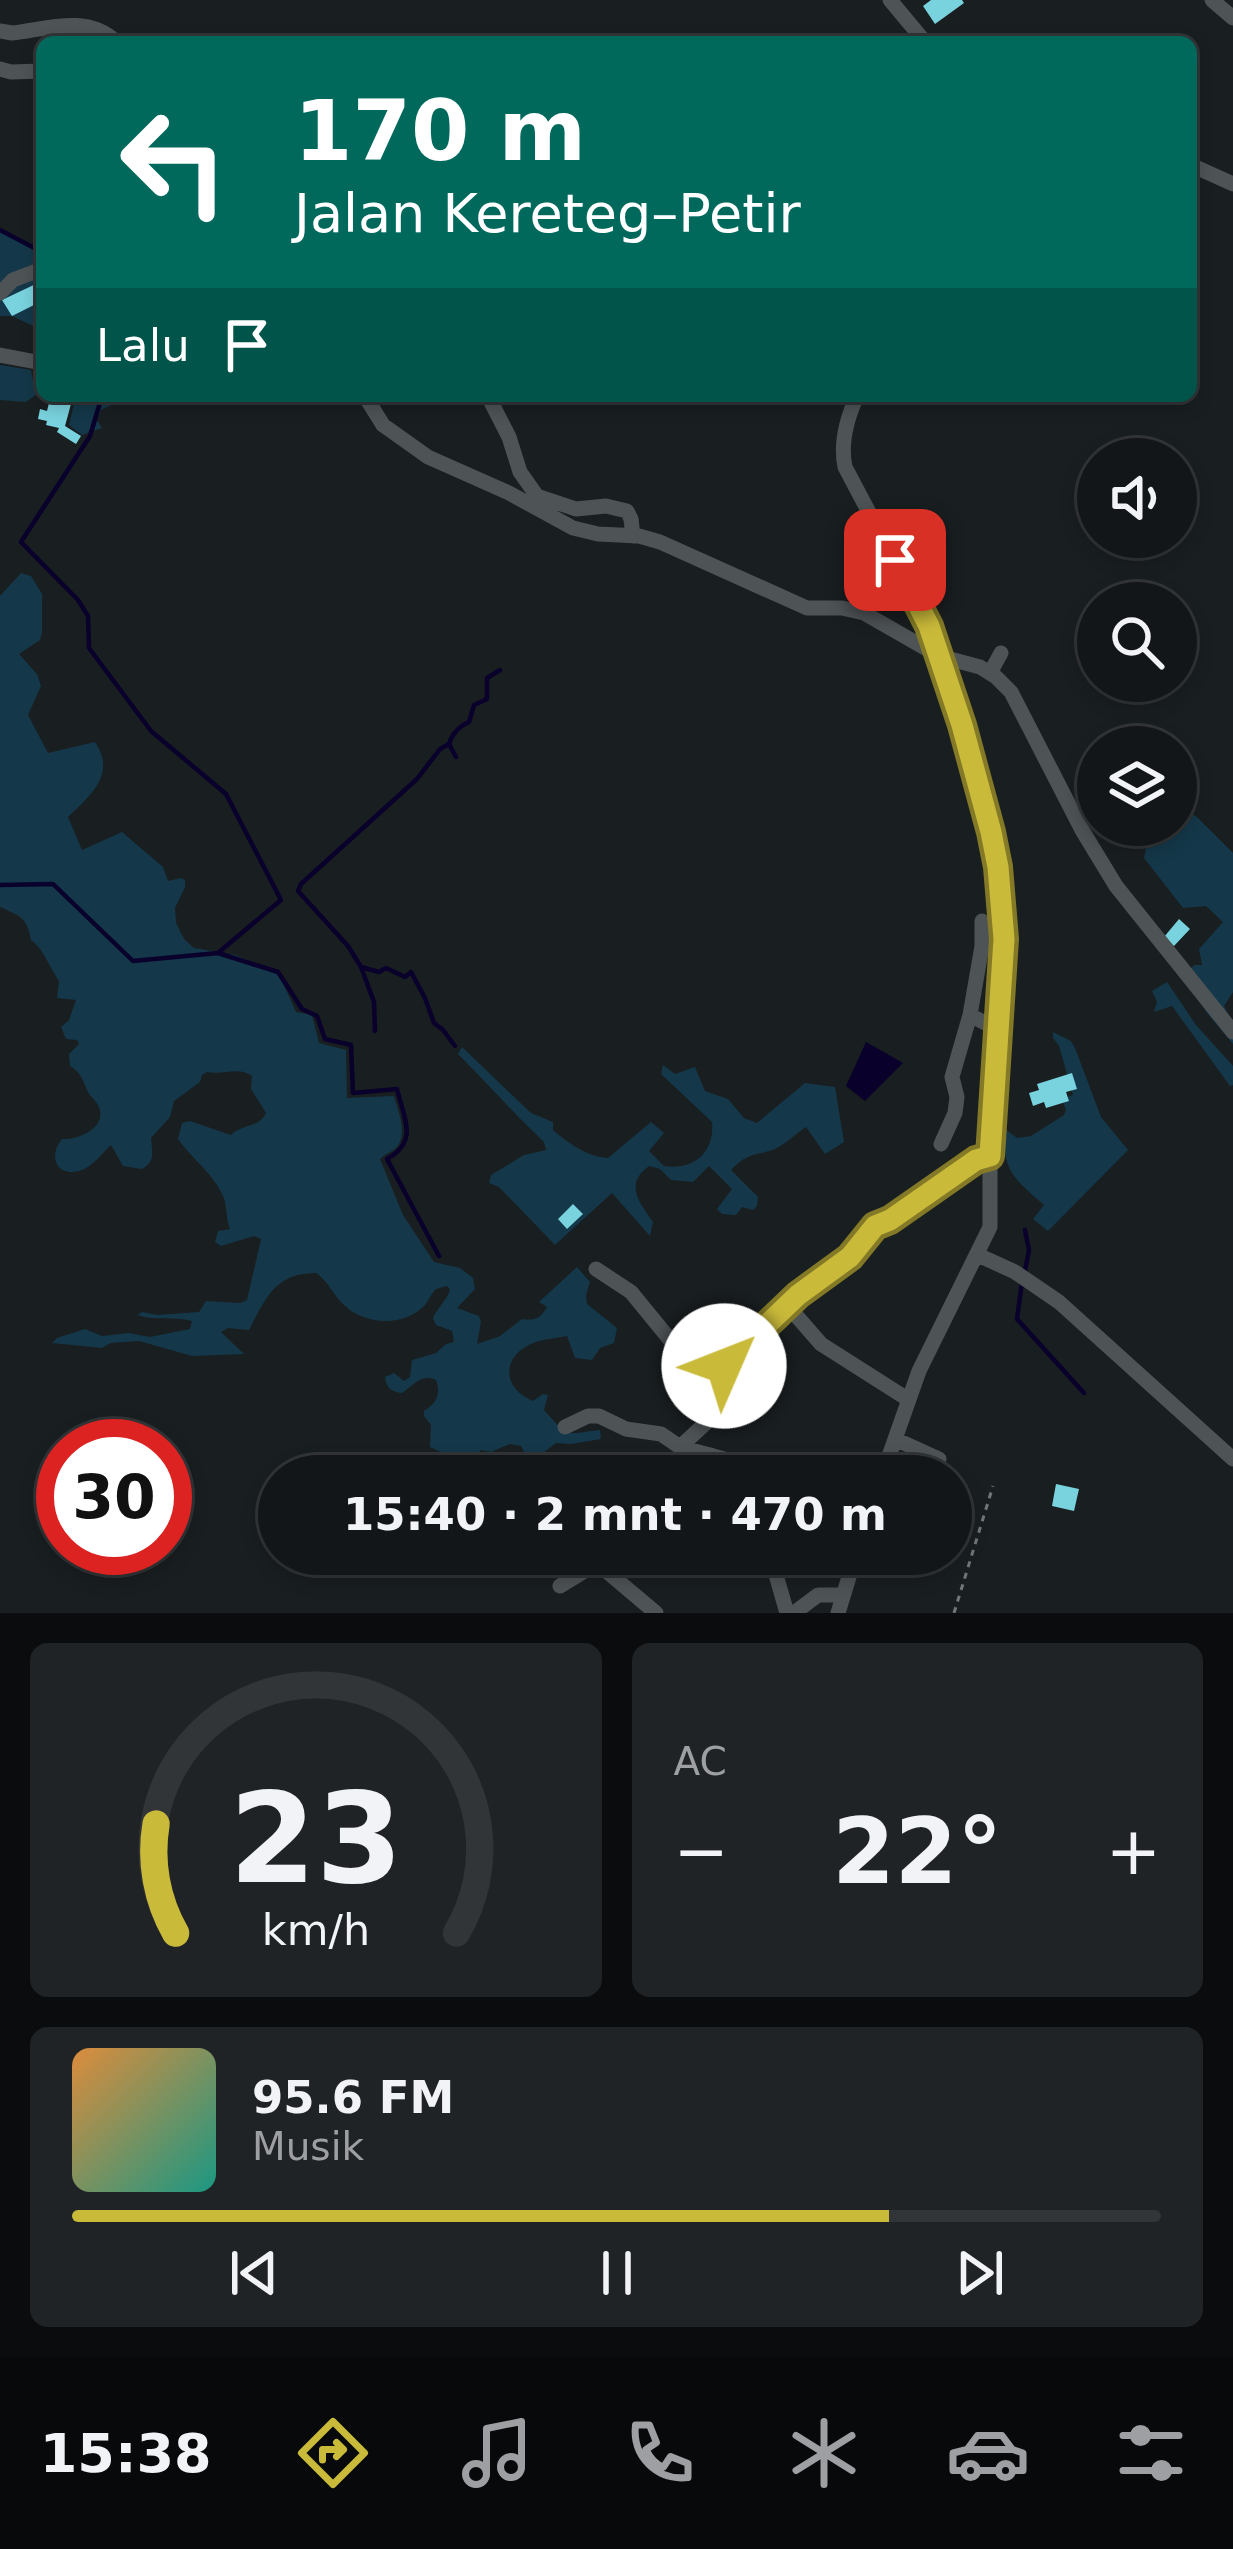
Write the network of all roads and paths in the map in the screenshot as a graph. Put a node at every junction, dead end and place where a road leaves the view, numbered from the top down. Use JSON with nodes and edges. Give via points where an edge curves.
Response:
{"nodes":[{"id":1,"x":890,"y":0,"type":"edge"},
{"id":2,"x":1212,"y":0,"type":"edge"},
{"id":3,"x":1233,"y":18,"type":"edge"},
{"id":4,"x":0,"y":31,"type":"edge"},
{"id":5,"x":110,"y":36,"type":"edge"},
{"id":6,"x":921,"y":36,"type":"edge"},
{"id":7,"x":0,"y":69,"type":"edge"},
{"id":8,"x":36,"y":71,"type":"edge"},
{"id":9,"x":1197,"y":167,"type":"edge"},
{"id":10,"x":1233,"y":184,"type":"edge"},
{"id":11,"x":36,"y":271,"type":"edge"},
{"id":12,"x":0,"y":293,"type":"edge"},
{"id":13,"x":0,"y":355,"type":"edge"},
{"id":14,"x":36,"y":362,"type":"edge"},
{"id":15,"x":369,"y":402,"type":"edge"},
{"id":16,"x":491,"y":402,"type":"edge"},
{"id":17,"x":855,"y":402,"type":"edge"},
{"id":18,"x":633,"y":536,"type":"junction"},
{"id":19,"x":1001,"y":653,"type":"dead end"},
{"id":20,"x":939,"y":656,"type":"junction"},
{"id":21,"x":990,"y":673,"type":"junction"},
{"id":22,"x":982,"y":921,"type":"dead end"},
{"id":23,"x":970,"y":1015,"type":"junction"},
{"id":24,"x":998,"y":1030,"type":"junction"},
{"id":25,"x":1233,"y":1032,"type":"edge"},
{"id":26,"x":941,"y":1144,"type":"dead end"},
{"id":27,"x":990,"y":1156,"type":"junction"},
{"id":28,"x":978,"y":1255,"type":"junction"},
{"id":29,"x":596,"y":1269,"type":"dead end"},
{"id":30,"x":787,"y":1305,"type":"junction"},
{"id":31,"x":779,"y":1355,"type":"dead end"},
{"id":32,"x":739,"y":1392,"type":"junction"},
{"id":33,"x":909,"y":1400,"type":"junction"},
{"id":34,"x":713,"y":1415,"type":"junction"},
{"id":35,"x":566,"y":1427,"type":"dead end"},
{"id":36,"x":895,"y":1439,"type":"junction"},
{"id":37,"x":680,"y":1447,"type":"junction"},
{"id":38,"x":711,"y":1455,"type":"edge"},
{"id":39,"x":889,"y":1455,"type":"edge"},
{"id":40,"x":930,"y":1455,"type":"edge"},
{"id":41,"x":1233,"y":1460,"type":"edge"},
{"id":42,"x":993,"y":1486,"type":"dead end"},
{"id":43,"x":578,"y":1575,"type":"edge"},
{"id":44,"x":619,"y":1575,"type":"edge"},
{"id":45,"x":777,"y":1575,"type":"edge"},
{"id":46,"x":846,"y":1575,"type":"edge"},
{"id":47,"x":560,"y":1586,"type":"dead end"},
{"id":48,"x":842,"y":1595,"type":"junction"},
{"id":49,"x":652,"y":1612,"type":"edge"},
{"id":50,"x":791,"y":1613,"type":"edge"},
{"id":51,"x":838,"y":1613,"type":"edge"},
{"id":52,"x":953,"y":1613,"type":"edge"}],
"edges":[{"from":1,"to":6,"type":"street"},
{"from":2,"to":3,"type":"street"},
{"from":4,"to":5,"type":"street","via":[[86,25]]},
{"from":7,"to":8,"type":"street"},
{"from":9,"to":10,"type":"street"},
{"from":11,"to":12,"type":"street"},
{"from":13,"to":14,"type":"street"},
{"from":15,"to":18,"type":"street","via":[[383,425],[428,458],[573,528]]},
{"from":16,"to":18,"type":"street","via":[[533,492],[575,509],[627,511]]},
{"from":17,"to":20,"type":"street","via":[[845,467]]},
{"from":18,"to":20,"type":"street","via":[[807,608],[864,614]]},
{"from":19,"to":21,"type":"street"},
{"from":20,"to":21,"type":"street"},
{"from":20,"to":24,"type":"street","via":[[998,867]]},
{"from":21,"to":25,"type":"street","via":[[1011,692],[1116,886]]},
{"from":22,"to":23,"type":"street"},
{"from":23,"to":24,"type":"street"},
{"from":23,"to":26,"type":"street","via":[[952,1077],[955,1113]]},
{"from":24,"to":27,"type":"street"},
{"from":27,"to":28,"type":"street","via":[[991,1221]]},
{"from":27,"to":30,"type":"street","via":[[879,1223],[850,1257]]},
{"from":28,"to":33,"type":"street"},
{"from":28,"to":41,"type":"street","via":[[1059,1302]]},
{"from":29,"to":34,"type":"street","via":[[631,1292],[680,1352]]},
{"from":30,"to":32,"type":"street","via":[[724,1366]]},
{"from":30,"to":33,"type":"street","via":[[821,1344]]},
{"from":31,"to":32,"type":"street"},
{"from":32,"to":34,"type":"street"},
{"from":33,"to":36,"type":"street"},
{"from":34,"to":37,"type":"street"},
{"from":35,"to":37,"type":"street","via":[[599,1416]]},
{"from":36,"to":39,"type":"street"},
{"from":36,"to":40,"type":"street"},
{"from":37,"to":38,"type":"street"},
{"from":42,"to":52,"type":"path"},
{"from":43,"to":47,"type":"street"},
{"from":44,"to":49,"type":"street"},
{"from":45,"to":50,"type":"street"},
{"from":46,"to":48,"type":"street"},
{"from":48,"to":50,"type":"street","via":[[818,1595]]},
{"from":48,"to":51,"type":"street"}]}
